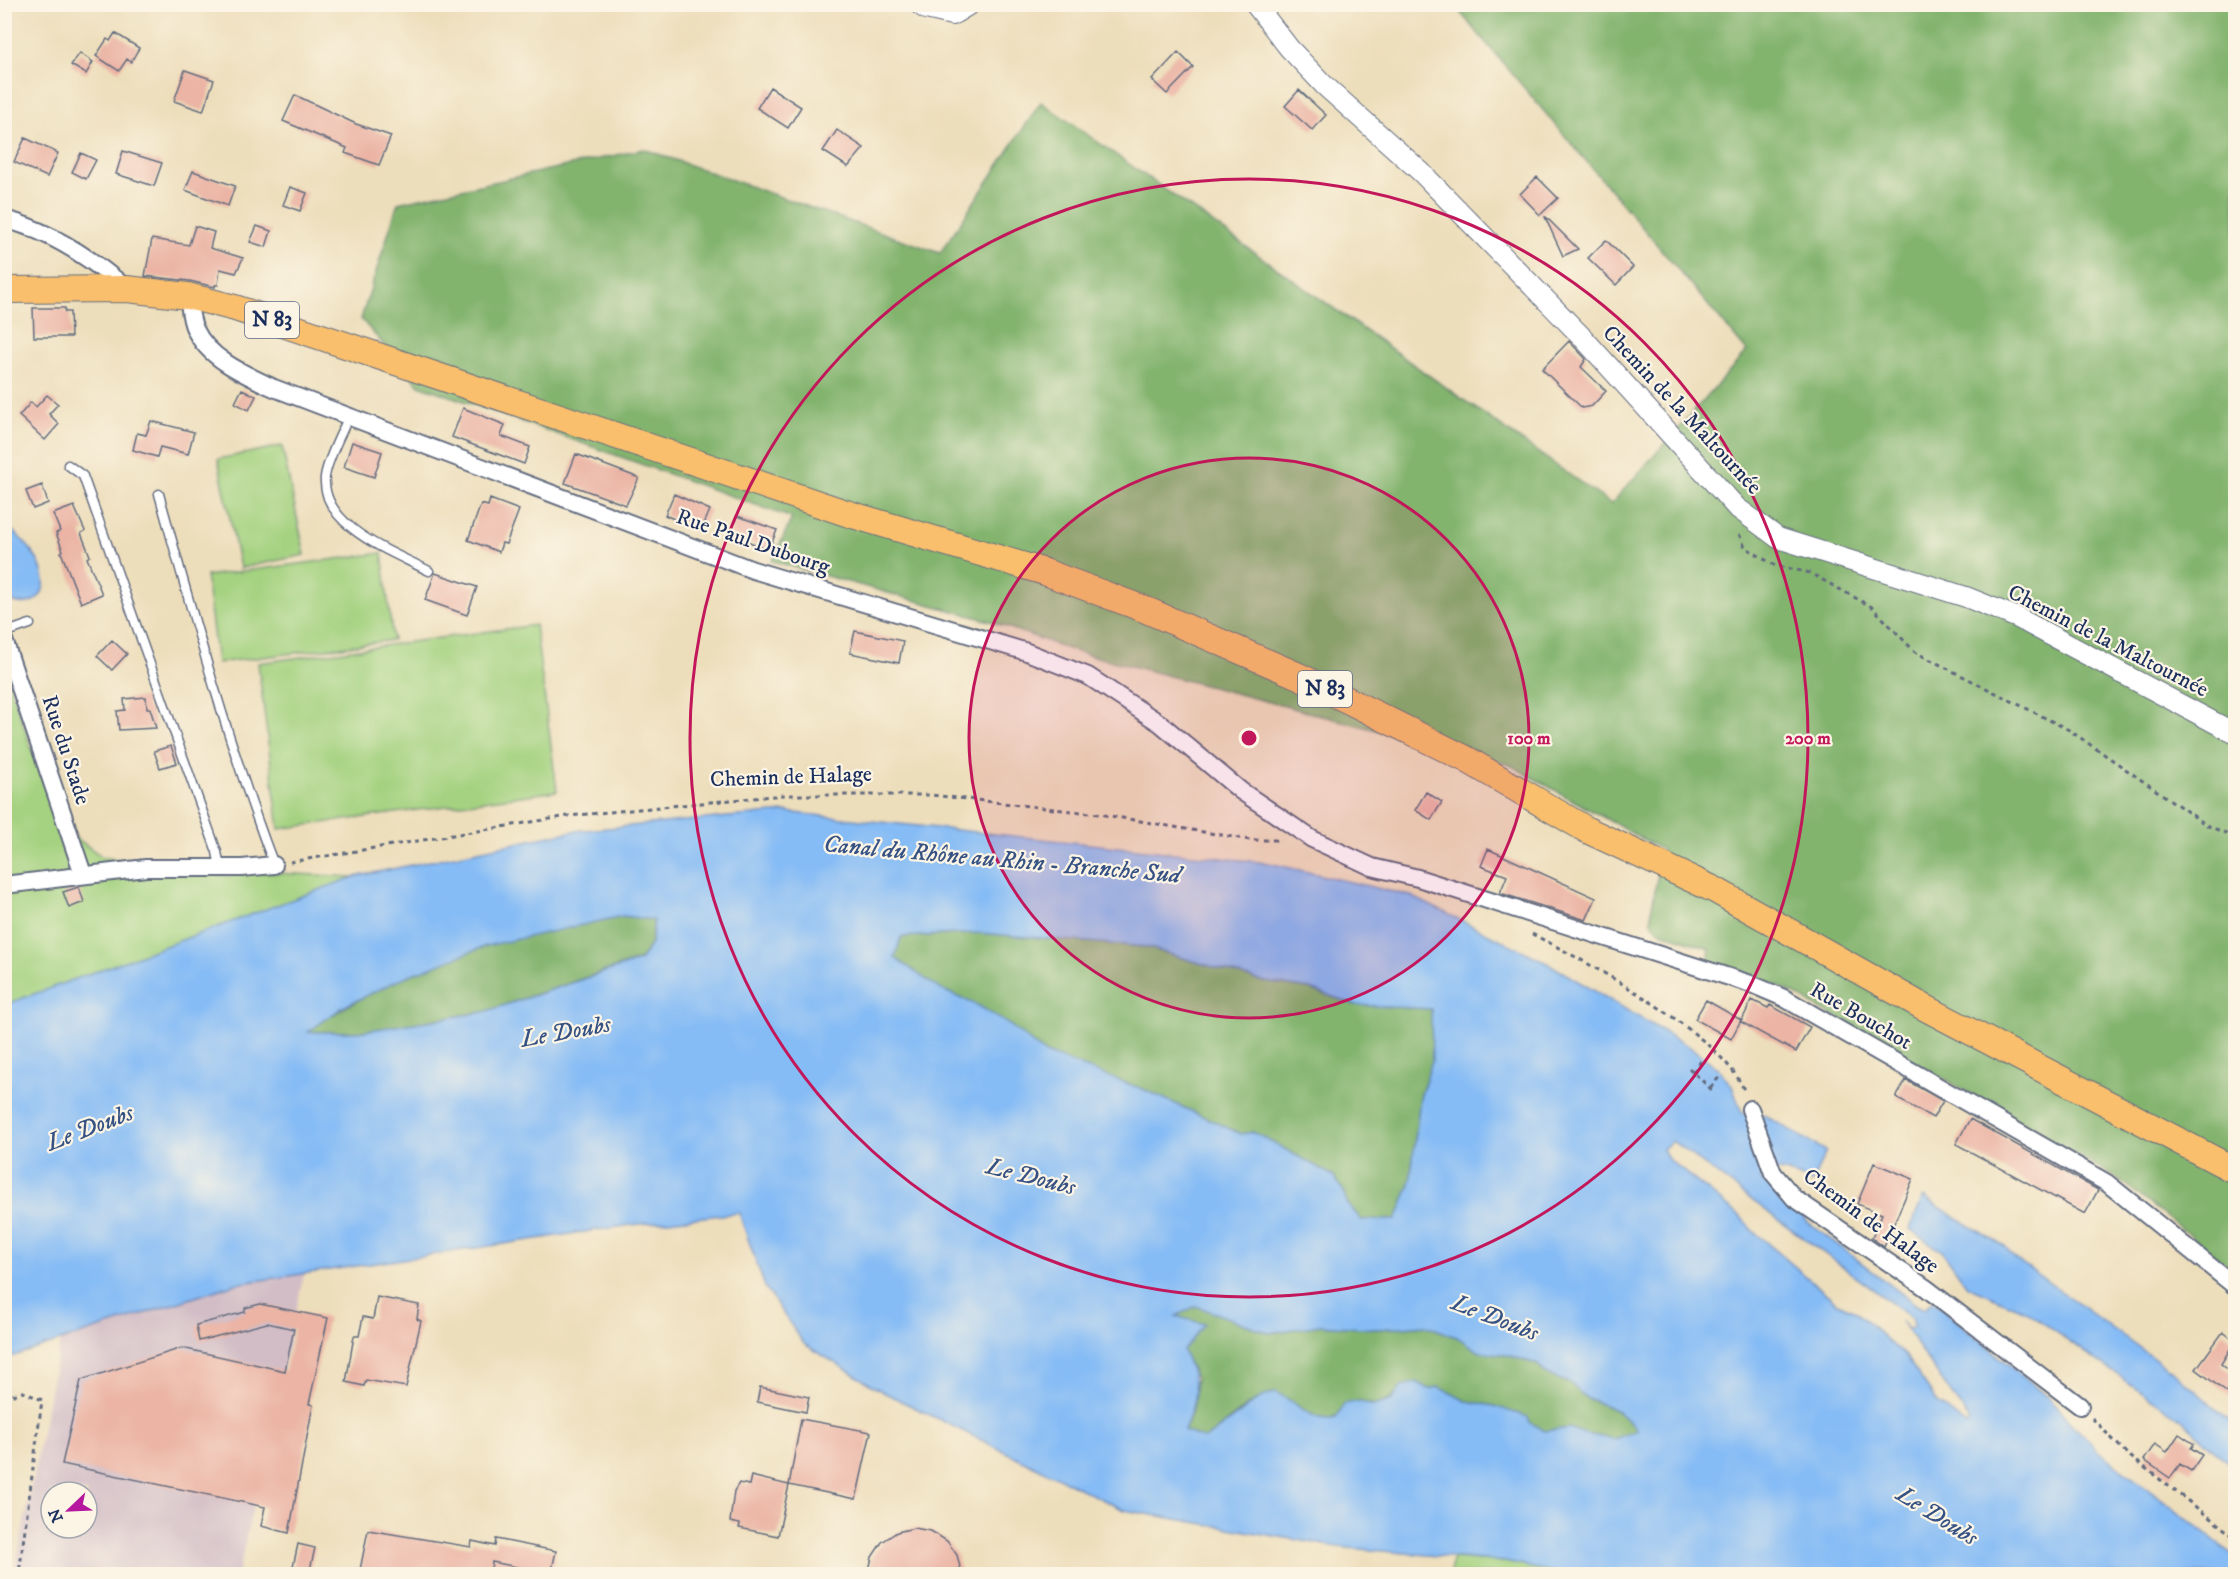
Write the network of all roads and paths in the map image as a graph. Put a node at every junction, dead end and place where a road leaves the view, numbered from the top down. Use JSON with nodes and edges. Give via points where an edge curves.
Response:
{"nodes":[{"id":1,"x":919,"y":4,"type":"edge"},
{"id":2,"x":970,"y":4,"type":"edge"},
{"id":3,"x":1255,"y":4,"type":"edge"},
{"id":4,"x":4,"y":219,"type":"edge"},
{"id":5,"x":127,"y":289,"type":"junction"},
{"id":6,"x":4,"y":290,"type":"edge"},
{"id":7,"x":188,"y":296,"type":"junction"},
{"id":8,"x":349,"y":416,"type":"junction"},
{"id":9,"x":68,"y":465,"type":"dead end"},
{"id":10,"x":159,"y":494,"type":"dead end"},
{"id":11,"x":1736,"y":507,"type":"junction"},
{"id":12,"x":429,"y":571,"type":"dead end"},
{"id":13,"x":30,"y":624,"type":"dead end"},
{"id":14,"x":4,"y":633,"type":"edge"},
{"id":15,"x":4,"y":640,"type":"edge"},
{"id":16,"x":2235,"y":734,"type":"edge"},
{"id":17,"x":2235,"y":837,"type":"edge"},
{"id":18,"x":1312,"y":839,"type":"junction"},
{"id":19,"x":274,"y":865,"type":"junction"},
{"id":20,"x":219,"y":867,"type":"junction"},
{"id":21,"x":83,"y":874,"type":"junction"},
{"id":22,"x":1418,"y":878,"type":"joint"},
{"id":23,"x":4,"y":885,"type":"edge"},
{"id":24,"x":1529,"y":932,"type":"dead end"},
{"id":25,"x":1704,"y":1058,"type":"dead end"},
{"id":26,"x":1721,"y":1075,"type":"dead end"},
{"id":27,"x":1749,"y":1109,"type":"joint"},
{"id":28,"x":2235,"y":1171,"type":"edge"},
{"id":29,"x":2235,"y":1287,"type":"edge"},
{"id":30,"x":4,"y":1398,"type":"edge"},
{"id":31,"x":2080,"y":1406,"type":"joint"},
{"id":32,"x":2235,"y":1538,"type":"edge"},
{"id":33,"x":19,"y":1575,"type":"edge"}],
"edges":[{"from":1,"to":2,"type":"street","via":[[952,15]]},
{"from":3,"to":11,"type":"street","name":"Chemin de la Maltournée","via":[[1324,85],[1421,172],[1584,339]]},
{"from":4,"to":5,"type":"street","via":[[52,237],[102,267]]},
{"from":5,"to":6,"type":"main road","number":"N 83"},
{"from":5,"to":7,"type":"main road","number":"N 83"},
{"from":7,"to":8,"type":"street","name":"Rue Paul Dubourg","via":[[194,329],[208,349],[243,374]]},
{"from":7,"to":28,"type":"main road","number":"N 83","via":[[846,513],[1045,572],[1144,609],[1301,677],[1466,759],[1587,830],[1715,890],[1920,1005]]},
{"from":8,"to":12,"type":"lane","via":[[325,476],[332,505],[349,528]]},
{"from":8,"to":18,"type":"street","name":"Rue Paul Dubourg","via":[[753,570],[1028,652],[1089,676],[1161,724],[1241,791]]},
{"from":9,"to":20,"type":"lane","via":[[83,476],[218,852]]},
{"from":10,"to":19,"type":"lane","via":[[203,650]]},
{"from":11,"to":16,"type":"street","name":"Chemin de la Maltournée","via":[[1778,538],[1966,597],[2018,618]]},
{"from":11,"to":17,"type":"path","via":[[1734,524],[1745,547],[1774,565],[1810,573],[1872,607],[1915,652],[2069,730],[2208,826]]},
{"from":13,"to":14,"type":"lane"},
{"from":15,"to":21,"type":"street","name":"Rue du Stade"},
{"from":18,"to":19,"type":"path","name":"Chemin de Halage","via":[[1250,840],[1099,814],[931,795],[783,795],[568,816]]},
{"from":18,"to":22,"type":"street","name":"Rue Paul Dubourg","via":[[1372,867]]},
{"from":19,"to":20,"type":"street"},
{"from":20,"to":21,"type":"street"},
{"from":21,"to":23,"type":"street"},
{"from":22,"to":29,"type":"street","name":"Rue Bouchot","via":[[1751,984],[1784,998],[2108,1183]]},
{"from":24,"to":27,"type":"path","via":[[1669,1014],[1726,1061],[1741,1082]]},
{"from":25,"to":26,"type":"path","via":[[1691,1070],[1712,1089]]},
{"from":27,"to":31,"type":"street","name":"Chemin de Halage","via":[[1773,1173],[1794,1198],[1926,1288]]},
{"from":30,"to":33,"type":"path","via":[[23,1392],[42,1400]]},
{"from":31,"to":32,"type":"path","via":[[2127,1454]]}]}
